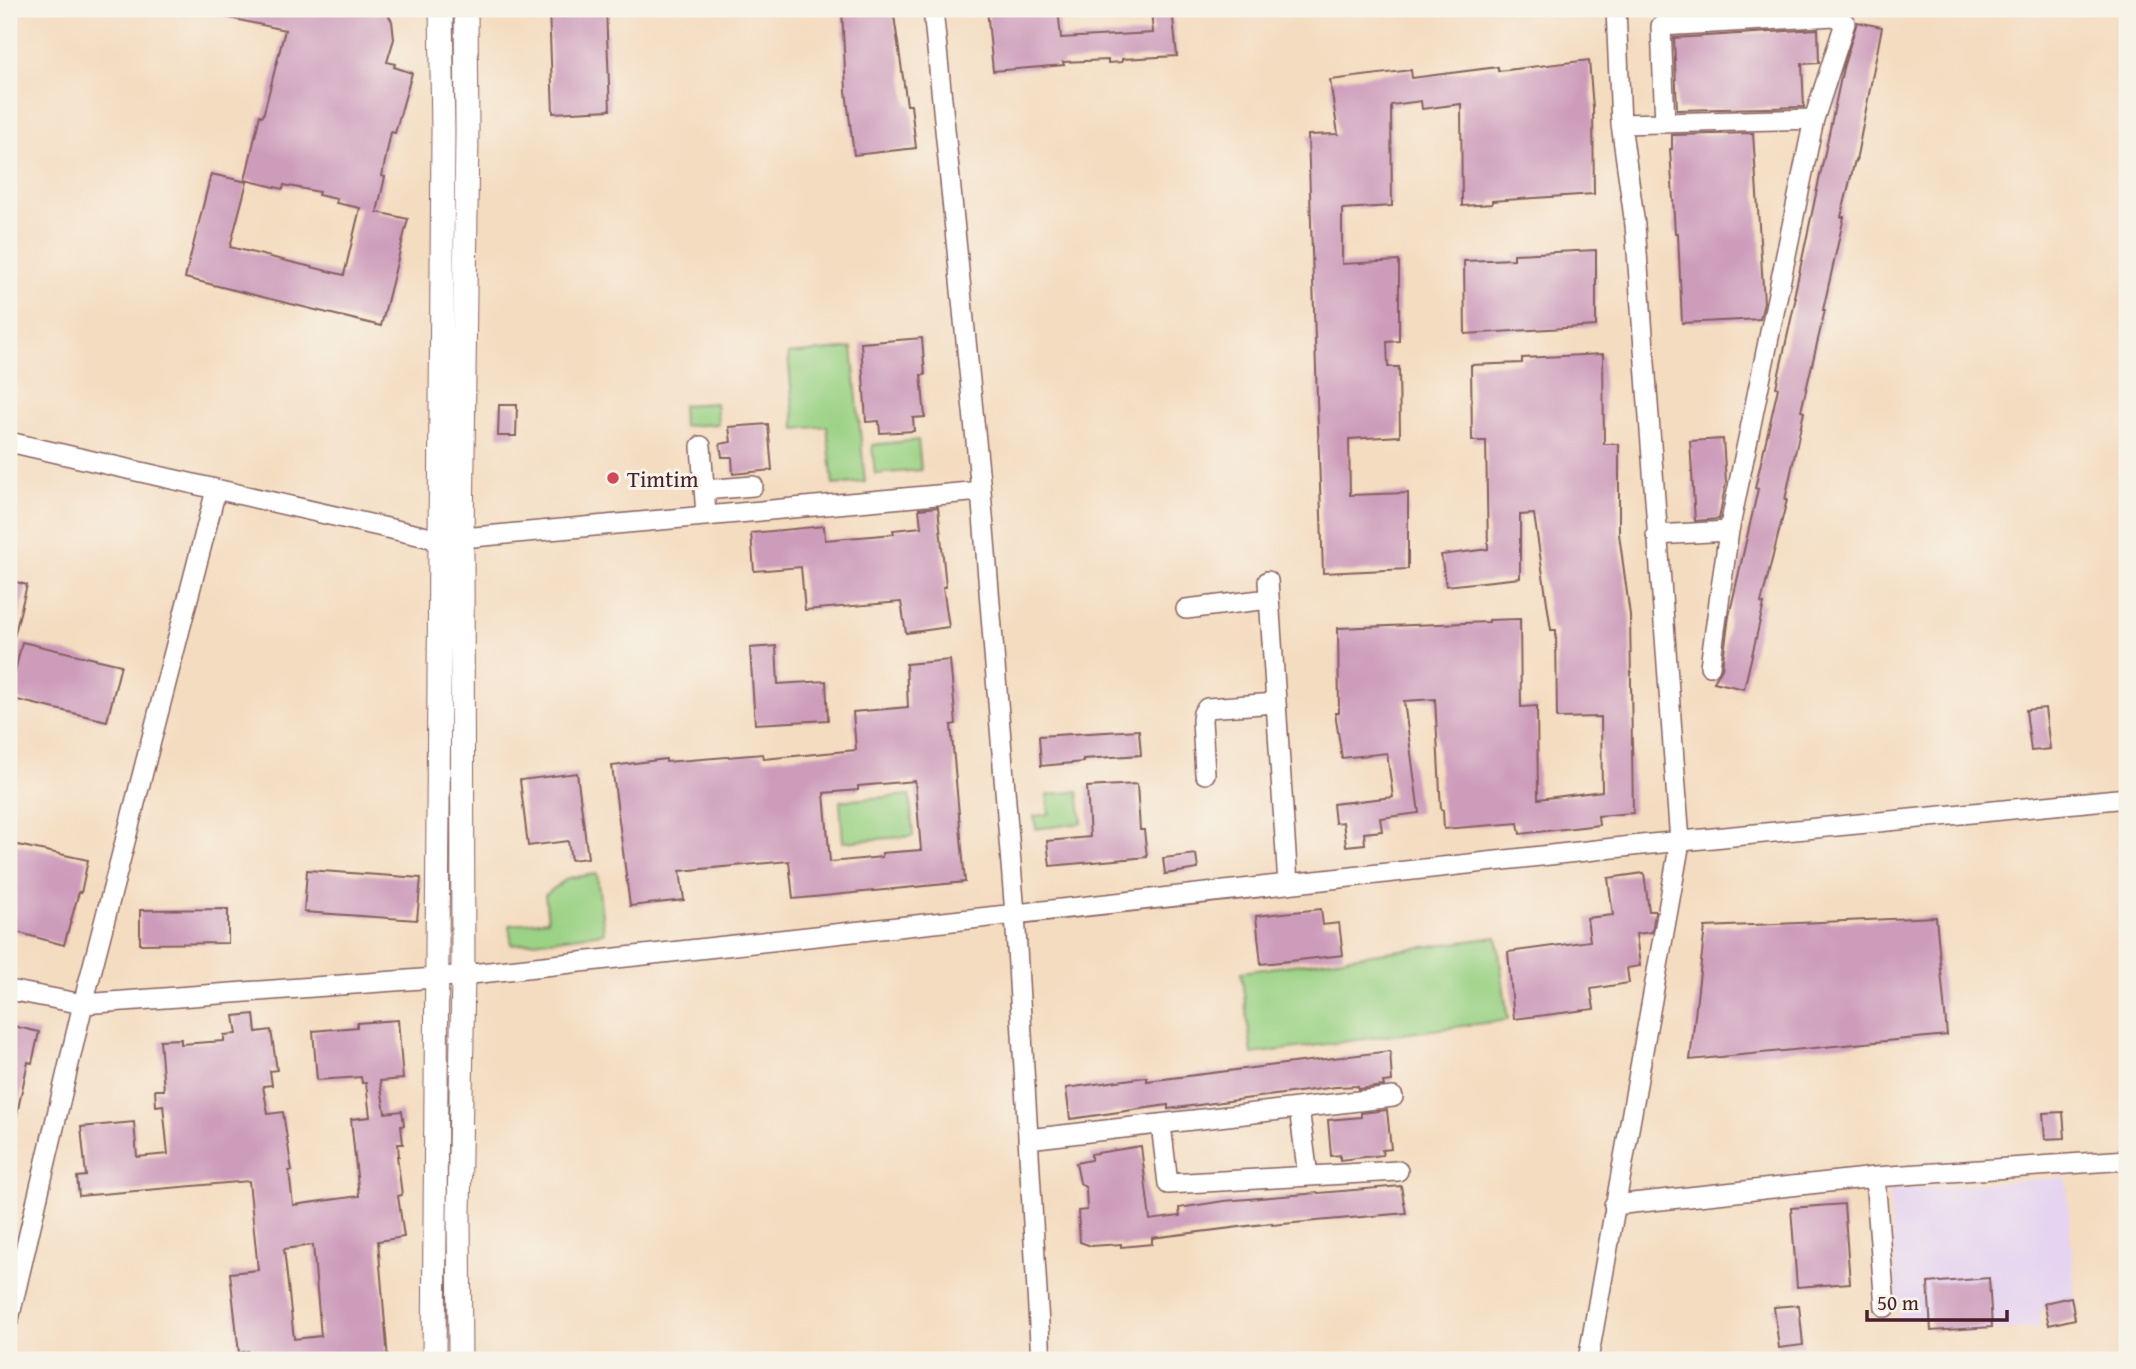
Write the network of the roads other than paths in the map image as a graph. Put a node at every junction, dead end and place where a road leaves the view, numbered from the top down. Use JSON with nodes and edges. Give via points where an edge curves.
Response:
{"nodes":[{"id":1,"x":441,"y":9,"type":"edge"},
{"id":2,"x":466,"y":9,"type":"edge"},
{"id":3,"x":933,"y":9,"type":"edge"},
{"id":4,"x":1616,"y":9,"type":"edge"},
{"id":5,"x":1814,"y":119,"type":"junction"},
{"id":6,"x":1665,"y":123,"type":"junction"},
{"id":7,"x":1621,"y":124,"type":"junction"},
{"id":8,"x":9,"y":442,"type":"edge"},
{"id":9,"x":701,"y":446,"type":"dead end"},
{"id":10,"x":753,"y":486,"type":"dead end"},
{"id":11,"x":216,"y":490,"type":"junction"},
{"id":12,"x":704,"y":490,"type":"junction"},
{"id":13,"x":981,"y":491,"type":"junction"},
{"id":14,"x":706,"y":516,"type":"junction"},
{"id":15,"x":1729,"y":531,"type":"junction"},
{"id":16,"x":1656,"y":535,"type":"junction"},
{"id":17,"x":451,"y":539,"type":"junction"},
{"id":18,"x":1185,"y":609,"type":"dead end"},
{"id":19,"x":1710,"y":666,"type":"dead end"},
{"id":20,"x":1276,"y":702,"type":"junction"},
{"id":21,"x":1205,"y":774,"type":"dead end"},
{"id":22,"x":2127,"y":798,"type":"edge"},
{"id":23,"x":1680,"y":842,"type":"junction"},
{"id":24,"x":1288,"y":884,"type":"junction"},
{"id":25,"x":1015,"y":914,"type":"junction"},
{"id":26,"x":463,"y":975,"type":"junction"},
{"id":27,"x":435,"y":978,"type":"junction"},
{"id":28,"x":9,"y":990,"type":"edge"},
{"id":29,"x":83,"y":1004,"type":"junction"},
{"id":30,"x":1393,"y":1097,"type":"dead end"},
{"id":31,"x":1299,"y":1108,"type":"junction"},
{"id":32,"x":1161,"y":1124,"type":"junction"},
{"id":33,"x":1028,"y":1139,"type":"junction"},
{"id":34,"x":2127,"y":1160,"type":"edge"},
{"id":35,"x":1398,"y":1171,"type":"dead end"},
{"id":36,"x":1308,"y":1176,"type":"junction"},
{"id":37,"x":1875,"y":1177,"type":"junction"},
{"id":38,"x":1614,"y":1205,"type":"junction"},
{"id":39,"x":1885,"y":1307,"type":"dead end"},
{"id":40,"x":9,"y":1319,"type":"edge"},
{"id":41,"x":433,"y":1360,"type":"edge"},
{"id":42,"x":460,"y":1360,"type":"edge"},
{"id":43,"x":1041,"y":1360,"type":"edge"},
{"id":44,"x":1588,"y":1360,"type":"edge"}],
"edges":[{"from":1,"to":17,"type":"street"},
{"from":2,"to":17,"type":"street","via":[[467,131]]},
{"from":3,"to":13,"type":"street"},
{"from":4,"to":7,"type":"street"},
{"from":5,"to":6,"type":"street"},
{"from":5,"to":6,"type":"street","via":[[1845,23],[1834,16],[1661,26]]},
{"from":5,"to":15,"type":"street"},
{"from":6,"to":7,"type":"street"},
{"from":7,"to":16,"type":"street","via":[[1634,225]]},
{"from":8,"to":11,"type":"street"},
{"from":9,"to":12,"type":"street"},
{"from":10,"to":12,"type":"street"},
{"from":11,"to":17,"type":"street"},
{"from":11,"to":29,"type":"street"},
{"from":12,"to":14,"type":"street"},
{"from":13,"to":14,"type":"street"},
{"from":13,"to":25,"type":"street"},
{"from":14,"to":17,"type":"street"},
{"from":15,"to":16,"type":"street"},
{"from":15,"to":19,"type":"street"},
{"from":16,"to":23,"type":"street"},
{"from":17,"to":26,"type":"street"},
{"from":17,"to":27,"type":"street"},
{"from":18,"to":20,"type":"street","via":[[1269,590]]},
{"from":20,"to":21,"type":"street","via":[[1207,708],[1202,720]]},
{"from":20,"to":24,"type":"street"},
{"from":22,"to":23,"type":"street"},
{"from":23,"to":24,"type":"street"},
{"from":23,"to":38,"type":"street"},
{"from":24,"to":25,"type":"street"},
{"from":25,"to":26,"type":"street"},
{"from":25,"to":33,"type":"street"},
{"from":26,"to":27,"type":"street"},
{"from":26,"to":42,"type":"street"},
{"from":27,"to":29,"type":"street"},
{"from":27,"to":41,"type":"street"},
{"from":28,"to":29,"type":"street"},
{"from":29,"to":40,"type":"street"},
{"from":30,"to":31,"type":"street"},
{"from":31,"to":32,"type":"street"},
{"from":31,"to":36,"type":"street"},
{"from":32,"to":33,"type":"street"},
{"from":32,"to":36,"type":"street","via":[[1168,1184]]},
{"from":33,"to":43,"type":"street"},
{"from":34,"to":37,"type":"street"},
{"from":35,"to":36,"type":"street"},
{"from":37,"to":38,"type":"street"},
{"from":37,"to":39,"type":"street"},
{"from":38,"to":44,"type":"street"}]}
